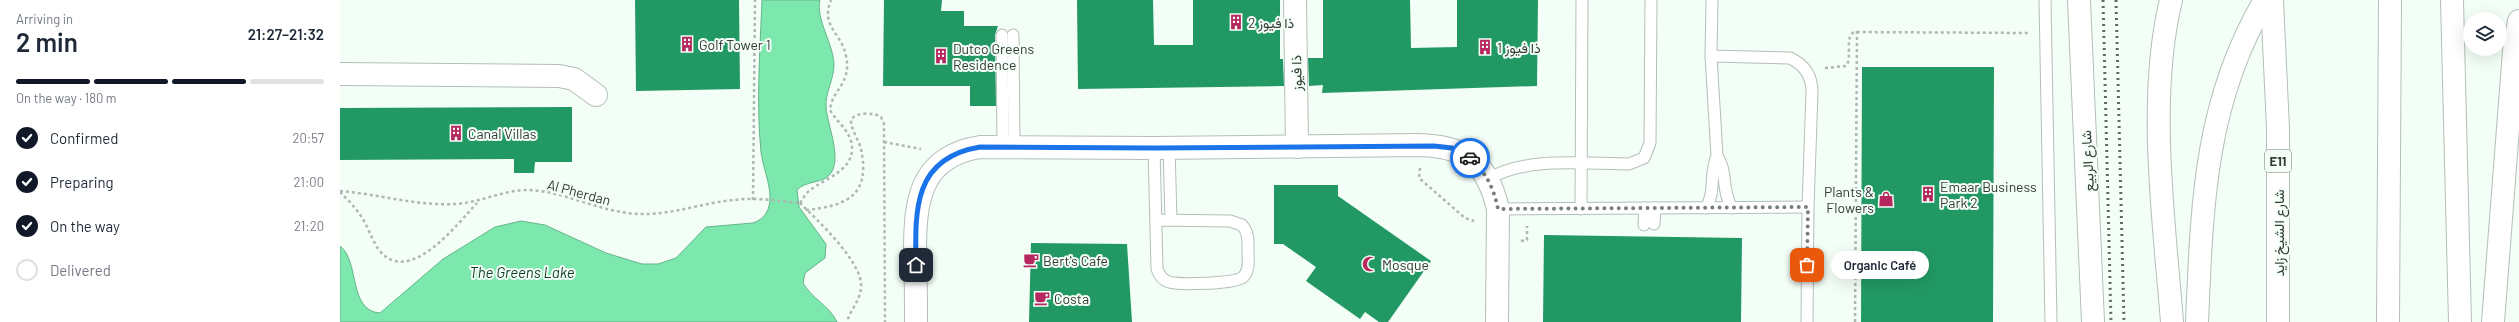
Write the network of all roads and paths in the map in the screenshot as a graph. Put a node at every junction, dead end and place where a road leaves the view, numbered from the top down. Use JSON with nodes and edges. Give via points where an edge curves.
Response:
{"nodes":[{"id":1,"x":755,"y":0,"type":"edge"},
{"id":2,"x":831,"y":0,"type":"edge"},
{"id":3,"x":1295,"y":0,"type":"edge"},
{"id":4,"x":1582,"y":0,"type":"edge"},
{"id":5,"x":1651,"y":0,"type":"edge"},
{"id":6,"x":1712,"y":0,"type":"edge"},
{"id":7,"x":2045,"y":0,"type":"edge"},
{"id":8,"x":2080,"y":0,"type":"edge"},
{"id":9,"x":2171,"y":0,"type":"edge"},
{"id":10,"x":2265,"y":0,"type":"edge"},
{"id":11,"x":2272,"y":0,"type":"edge"},
{"id":12,"x":2390,"y":0,"type":"edge"},
{"id":13,"x":2452,"y":0,"type":"edge"},
{"id":14,"x":2519,"y":21,"type":"edge"},
{"id":15,"x":1857,"y":31,"type":"junction"},
{"id":16,"x":2045,"y":34,"type":"junction"},
{"id":17,"x":1007,"y":35,"type":"dead end"},
{"id":18,"x":1711,"y":56,"type":"junction"},
{"id":19,"x":1804,"y":68,"type":"junction"},
{"id":20,"x":340,"y":74,"type":"edge"},
{"id":21,"x":596,"y":95,"type":"dead end"},
{"id":22,"x":884,"y":142,"type":"junction"},
{"id":23,"x":1008,"y":147,"type":"junction"},
{"id":24,"x":1297,"y":147,"type":"junction"},
{"id":25,"x":1162,"y":148,"type":"junction"},
{"id":26,"x":1717,"y":156,"type":"junction"},
{"id":27,"x":1582,"y":164,"type":"junction"},
{"id":28,"x":934,"y":170,"type":"junction"},
{"id":29,"x":1488,"y":179,"type":"junction"},
{"id":30,"x":340,"y":192,"type":"edge"},
{"id":31,"x":753,"y":200,"type":"junction"},
{"id":32,"x":477,"y":202,"type":"junction"},
{"id":33,"x":800,"y":203,"type":"junction"},
{"id":34,"x":1808,"y":207,"type":"junction"},
{"id":35,"x":1650,"y":208,"type":"junction"},
{"id":36,"x":1706,"y":208,"type":"junction"},
{"id":37,"x":1732,"y":208,"type":"junction"},
{"id":38,"x":1498,"y":209,"type":"junction"},
{"id":39,"x":1581,"y":209,"type":"junction"},
{"id":40,"x":806,"y":210,"type":"junction"},
{"id":41,"x":1156,"y":220,"type":"junction"},
{"id":42,"x":1171,"y":220,"type":"junction"},
{"id":43,"x":1650,"y":225,"type":"dead end"},
{"id":44,"x":847,"y":322,"type":"edge"},
{"id":45,"x":885,"y":322,"type":"edge"},
{"id":46,"x":916,"y":322,"type":"edge"},
{"id":47,"x":1497,"y":322,"type":"edge"},
{"id":48,"x":1807,"y":322,"type":"edge"},
{"id":49,"x":1855,"y":322,"type":"edge"},
{"id":50,"x":2051,"y":322,"type":"edge"},
{"id":51,"x":2093,"y":322,"type":"edge"},
{"id":52,"x":2172,"y":322,"type":"edge"},
{"id":53,"x":2197,"y":322,"type":"edge"},
{"id":54,"x":2278,"y":322,"type":"edge"},
{"id":55,"x":2388,"y":322,"type":"edge"},
{"id":56,"x":2460,"y":322,"type":"edge"},
{"id":57,"x":2494,"y":322,"type":"edge"}],
"edges":[{"from":1,"to":31,"type":"path"},
{"from":2,"to":33,"type":"path","via":[[827,17],[830,27],[842,44],[848,66],[846,78],[831,103],[830,110],[851,141],[851,153],[847,164],[839,173],[808,192]]},
{"from":3,"to":24,"type":"main road","name":"ذا فيوز"},
{"from":4,"to":27,"type":"lane"},
{"from":5,"to":27,"type":"lane","via":[[1649,151],[1638,162],[1629,164]]},
{"from":6,"to":18,"type":"lane"},
{"from":7,"to":16,"type":"lane"},
{"from":8,"to":51,"type":"main road","name":"شارع الربيع"},
{"from":9,"to":52,"type":"main road","via":[[2161,56],[2160,94],[2161,169]]},
{"from":10,"to":53,"type":"main road","via":[[2237,58],[2220,108],[2208,160],[2202,213]]},
{"from":11,"to":54,"type":"main road","name":"شارع الشيخ زايد","number":"E11","via":[[2278,129]]},
{"from":12,"to":55,"type":"main road"},
{"from":13,"to":56,"type":"main road"},
{"from":14,"to":57,"type":"main road","via":[[2514,52]]},
{"from":15,"to":16,"type":"path"},
{"from":15,"to":19,"type":"path","via":[[1850,37],[1849,60],[1846,66]]},
{"from":15,"to":49,"type":"path"},
{"from":16,"to":50,"type":"lane"},
{"from":17,"to":23,"type":"lane"},
{"from":18,"to":19,"type":"lane","via":[[1781,57],[1798,61]]},
{"from":18,"to":26,"type":"lane"},
{"from":19,"to":34,"type":"lane","via":[[1809,74],[1812,87]]},
{"from":20,"to":21,"type":"main road","via":[[559,76],[574,80]]},
{"from":22,"to":28,"type":"path","via":[[921,149]]},
{"from":22,"to":40,"type":"path","via":[[884,124],[878,114],[852,117],[851,124],[863,162],[860,184],[855,193],[839,206]]},
{"from":22,"to":45,"type":"path"},
{"from":23,"to":25,"type":"main road"},
{"from":23,"to":28,"type":"main road","via":[[965,149]]},
{"from":24,"to":25,"type":"main road"},
{"from":24,"to":29,"type":"main road","via":[[1418,145],[1452,148],[1478,165]]},
{"from":25,"to":41,"type":"lane"},
{"from":25,"to":42,"type":"lane"},
{"from":26,"to":36,"type":"lane","via":[[1713,166],[1712,196]]},
{"from":26,"to":37,"type":"lane","via":[[1722,166],[1726,196]]},
{"from":27,"to":29,"type":"lane","via":[[1527,165],[1507,170]]},
{"from":27,"to":39,"type":"lane"},
{"from":28,"to":46,"type":"main road","via":[[922,190],[915,221]]},
{"from":29,"to":38,"type":"main road"},
{"from":30,"to":32,"type":"path","name":"Al Pherdan","via":[[431,204]]},
{"from":30,"to":32,"type":"path","via":[[364,220],[380,251],[389,258],[400,261],[424,254],[434,247]]},
{"from":31,"to":32,"type":"path","name":"Al Pherdan","via":[[734,200],[659,214],[620,212],[546,192],[528,190],[511,191]]},
{"from":31,"to":33,"type":"path","name":"Al Pherdan"},
{"from":33,"to":40,"type":"path"},
{"from":34,"to":37,"type":"lane"},
{"from":34,"to":48,"type":"lane"},
{"from":35,"to":36,"type":"lane"},
{"from":35,"to":39,"type":"lane"},
{"from":35,"to":43,"type":"lane"},
{"from":36,"to":37,"type":"lane"},
{"from":38,"to":39,"type":"lane"},
{"from":38,"to":47,"type":"main road"},
{"from":40,"to":44,"type":"path","via":[[832,233],[861,278],[860,294]]},
{"from":41,"to":42,"type":"lane"},
{"from":41,"to":42,"type":"lane","via":[[1157,269],[1163,280],[1174,283],[1230,281],[1242,278],[1246,273],[1248,236],[1242,225],[1230,221]]}]}
